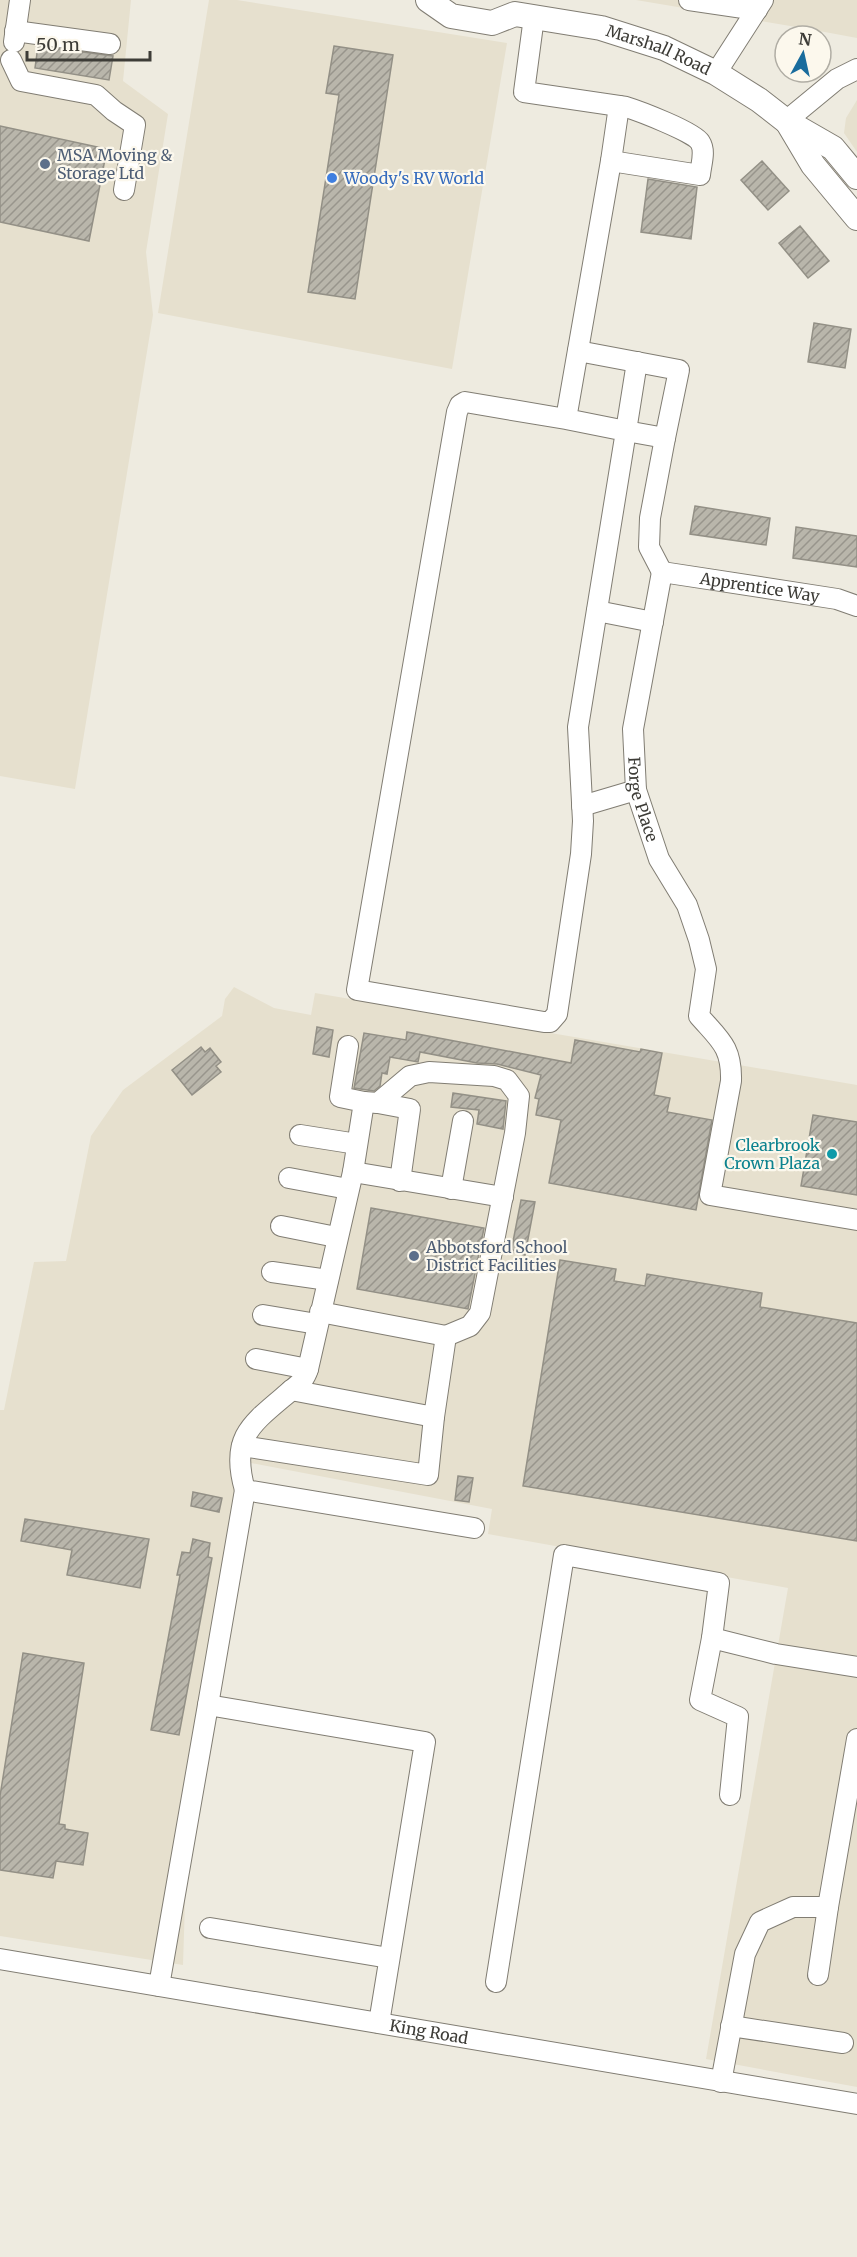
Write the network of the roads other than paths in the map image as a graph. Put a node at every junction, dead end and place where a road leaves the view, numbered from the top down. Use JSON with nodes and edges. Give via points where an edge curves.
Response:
{"nodes":[{"id":1,"x":430,"y":0,"type":"edge"},
{"id":2,"x":689,"y":0,"type":"edge"},
{"id":3,"x":760,"y":5,"type":"edge"},
{"id":4,"x":516,"y":10,"type":"edge"},
{"id":5,"x":13,"y":13,"type":"edge"},
{"id":6,"x":110,"y":44,"type":"dead end"},
{"id":7,"x":6,"y":60,"type":"edge"},
{"id":8,"x":857,"y":69,"type":"edge"},
{"id":9,"x":717,"y":73,"type":"junction"},
{"id":10,"x":619,"y":106,"type":"junction"},
{"id":11,"x":786,"y":121,"type":"junction"},
{"id":12,"x":611,"y":161,"type":"junction"},
{"id":13,"x":857,"y":177,"type":"edge"},
{"id":14,"x":124,"y":190,"type":"dead end"},
{"id":15,"x":853,"y":212,"type":"edge"},
{"id":16,"x":578,"y":351,"type":"junction"},
{"id":17,"x":637,"y":362,"type":"junction"},
{"id":18,"x":566,"y":419,"type":"junction"},
{"id":19,"x":626,"y":431,"type":"junction"},
{"id":20,"x":665,"y":438,"type":"junction"},
{"id":21,"x":662,"y":572,"type":"junction"},
{"id":22,"x":857,"y":606,"type":"edge"},
{"id":23,"x":597,"y":611,"type":"junction"},
{"id":24,"x":653,"y":621,"type":"junction"},
{"id":25,"x":636,"y":790,"type":"junction"},
{"id":26,"x":582,"y":806,"type":"junction"},
{"id":27,"x":348,"y":1046,"type":"dead end"},
{"id":28,"x":371,"y":1102,"type":"junction"},
{"id":29,"x":463,"y":1121,"type":"dead end"},
{"id":30,"x":300,"y":1135,"type":"dead end"},
{"id":31,"x":357,"y":1144,"type":"junction"},
{"id":32,"x":289,"y":1179,"type":"dead end"},
{"id":33,"x":350,"y":1181,"type":"junction"},
{"id":34,"x":400,"y":1181,"type":"junction"},
{"id":35,"x":450,"y":1189,"type":"junction"},
{"id":36,"x":503,"y":1197,"type":"junction"},
{"id":37,"x":857,"y":1220,"type":"edge"},
{"id":38,"x":281,"y":1226,"type":"dead end"},
{"id":39,"x":336,"y":1237,"type":"junction"},
{"id":40,"x":272,"y":1272,"type":"dead end"},
{"id":41,"x":328,"y":1280,"type":"junction"},
{"id":42,"x":263,"y":1315,"type":"dead end"},
{"id":43,"x":318,"y":1318,"type":"junction"},
{"id":44,"x":446,"y":1336,"type":"junction"},
{"id":45,"x":256,"y":1359,"type":"dead end"},
{"id":46,"x":308,"y":1369,"type":"junction"},
{"id":47,"x":291,"y":1390,"type":"junction"},
{"id":48,"x":434,"y":1417,"type":"junction"},
{"id":49,"x":242,"y":1446,"type":"junction"},
{"id":50,"x":245,"y":1490,"type":"junction"},
{"id":51,"x":474,"y":1528,"type":"dead end"},
{"id":52,"x":712,"y":1638,"type":"junction"},
{"id":53,"x":857,"y":1667,"type":"edge"},
{"id":54,"x":208,"y":1705,"type":"junction"},
{"id":55,"x":857,"y":1739,"type":"edge"},
{"id":56,"x":730,"y":1795,"type":"dead end"},
{"id":57,"x":828,"y":1908,"type":"junction"},
{"id":58,"x":210,"y":1928,"type":"dead end"},
{"id":59,"x":389,"y":1958,"type":"junction"},
{"id":60,"x":0,"y":1959,"type":"edge"},
{"id":61,"x":818,"y":1975,"type":"dead end"},
{"id":62,"x":496,"y":1982,"type":"dead end"},
{"id":63,"x":159,"y":1986,"type":"junction"},
{"id":64,"x":379,"y":2023,"type":"junction"},
{"id":65,"x":731,"y":2026,"type":"junction"},
{"id":66,"x":843,"y":2043,"type":"dead end"},
{"id":67,"x":721,"y":2082,"type":"junction"},
{"id":68,"x":857,"y":2104,"type":"edge"}],
"edges":[{"from":1,"to":4,"type":"main road","name":"Marshall Road","via":[[451,16],[492,23]]},
{"from":2,"to":3,"type":"street"},
{"from":3,"to":9,"type":"street"},
{"from":4,"to":9,"type":"main road","name":"Marshall Road","via":[[601,28],[664,48]]},
{"from":4,"to":10,"type":"street","via":[[524,92]]},
{"from":5,"to":6,"type":"street"},
{"from":5,"to":7,"type":"street"},
{"from":7,"to":14,"type":"street","via":[[21,81],[96,95],[135,124]]},
{"from":8,"to":11,"type":"street","via":[[837,79]]},
{"from":9,"to":11,"type":"main road","name":"Marshall Road"},
{"from":10,"to":12,"type":"street"},
{"from":10,"to":12,"type":"street","via":[[639,110],[696,137],[703,149],[700,175]]},
{"from":11,"to":13,"type":"main road","name":"Marshall Road","via":[[833,148]]},
{"from":11,"to":15,"type":"main road","name":"Marshall Road","via":[[813,165]]},
{"from":12,"to":16,"type":"street"},
{"from":16,"to":17,"type":"street"},
{"from":16,"to":18,"type":"street"},
{"from":17,"to":19,"type":"street"},
{"from":17,"to":20,"type":"street","via":[[679,370]]},
{"from":18,"to":19,"type":"street"},
{"from":18,"to":26,"type":"street","via":[[465,402],[457,412],[357,990],[544,1022],[554,1019],[580,854]]},
{"from":19,"to":20,"type":"street"},
{"from":19,"to":23,"type":"street"},
{"from":20,"to":21,"type":"street","via":[[650,518],[649,547]]},
{"from":21,"to":22,"type":"street","name":"Apprentice Way","via":[[837,599]]},
{"from":21,"to":24,"type":"street","name":"Forge Place"},
{"from":23,"to":24,"type":"street"},
{"from":23,"to":26,"type":"street","via":[[578,727]]},
{"from":24,"to":25,"type":"street","name":"Forge Place","via":[[633,729]]},
{"from":25,"to":26,"type":"street"},
{"from":25,"to":37,"type":"street","name":"Forge Place","via":[[659,859],[687,905],[699,940],[706,969],[699,1016],[724,1045],[732,1062],[710,1195]]},
{"from":27,"to":28,"type":"street","via":[[340,1097]]},
{"from":28,"to":31,"type":"street"},
{"from":28,"to":34,"type":"street","via":[[410,1109]]},
{"from":28,"to":36,"type":"street","via":[[410,1076],[429,1072],[507,1080],[519,1096]]},
{"from":29,"to":35,"type":"street"},
{"from":30,"to":31,"type":"street"},
{"from":31,"to":33,"type":"street"},
{"from":32,"to":33,"type":"street"},
{"from":33,"to":34,"type":"street"},
{"from":33,"to":39,"type":"street"},
{"from":34,"to":35,"type":"street"},
{"from":35,"to":36,"type":"street"},
{"from":36,"to":44,"type":"street","via":[[480,1313],[470,1326]]},
{"from":38,"to":39,"type":"street"},
{"from":39,"to":41,"type":"street"},
{"from":40,"to":41,"type":"street"},
{"from":41,"to":43,"type":"street"},
{"from":42,"to":43,"type":"street"},
{"from":43,"to":44,"type":"street"},
{"from":43,"to":46,"type":"street"},
{"from":44,"to":48,"type":"street"},
{"from":45,"to":46,"type":"street"},
{"from":46,"to":47,"type":"street","via":[[306,1377]]},
{"from":47,"to":48,"type":"street"},
{"from":47,"to":49,"type":"street","via":[[245,1432]]},
{"from":48,"to":49,"type":"street","via":[[428,1475]]},
{"from":49,"to":50,"type":"street","via":[[240,1473]]},
{"from":50,"to":51,"type":"street"},
{"from":50,"to":54,"type":"street"},
{"from":52,"to":53,"type":"street","via":[[776,1654]]},
{"from":52,"to":56,"type":"street","via":[[700,1700],[738,1717]]},
{"from":52,"to":62,"type":"street","via":[[719,1583],[564,1556]]},
{"from":54,"to":59,"type":"street","via":[[424,1742]]},
{"from":54,"to":63,"type":"street"},
{"from":55,"to":57,"type":"street"},
{"from":57,"to":61,"type":"street"},
{"from":57,"to":65,"type":"street","via":[[793,1907],[760,1922],[745,1954]]},
{"from":58,"to":59,"type":"street"},
{"from":59,"to":64,"type":"street"},
{"from":60,"to":63,"type":"street","name":"King Road"},
{"from":63,"to":64,"type":"street","name":"King Road"},
{"from":64,"to":67,"type":"street","name":"King Road"},
{"from":65,"to":66,"type":"street"},
{"from":65,"to":67,"type":"street"},
{"from":67,"to":68,"type":"street","name":"King Road"}]}
